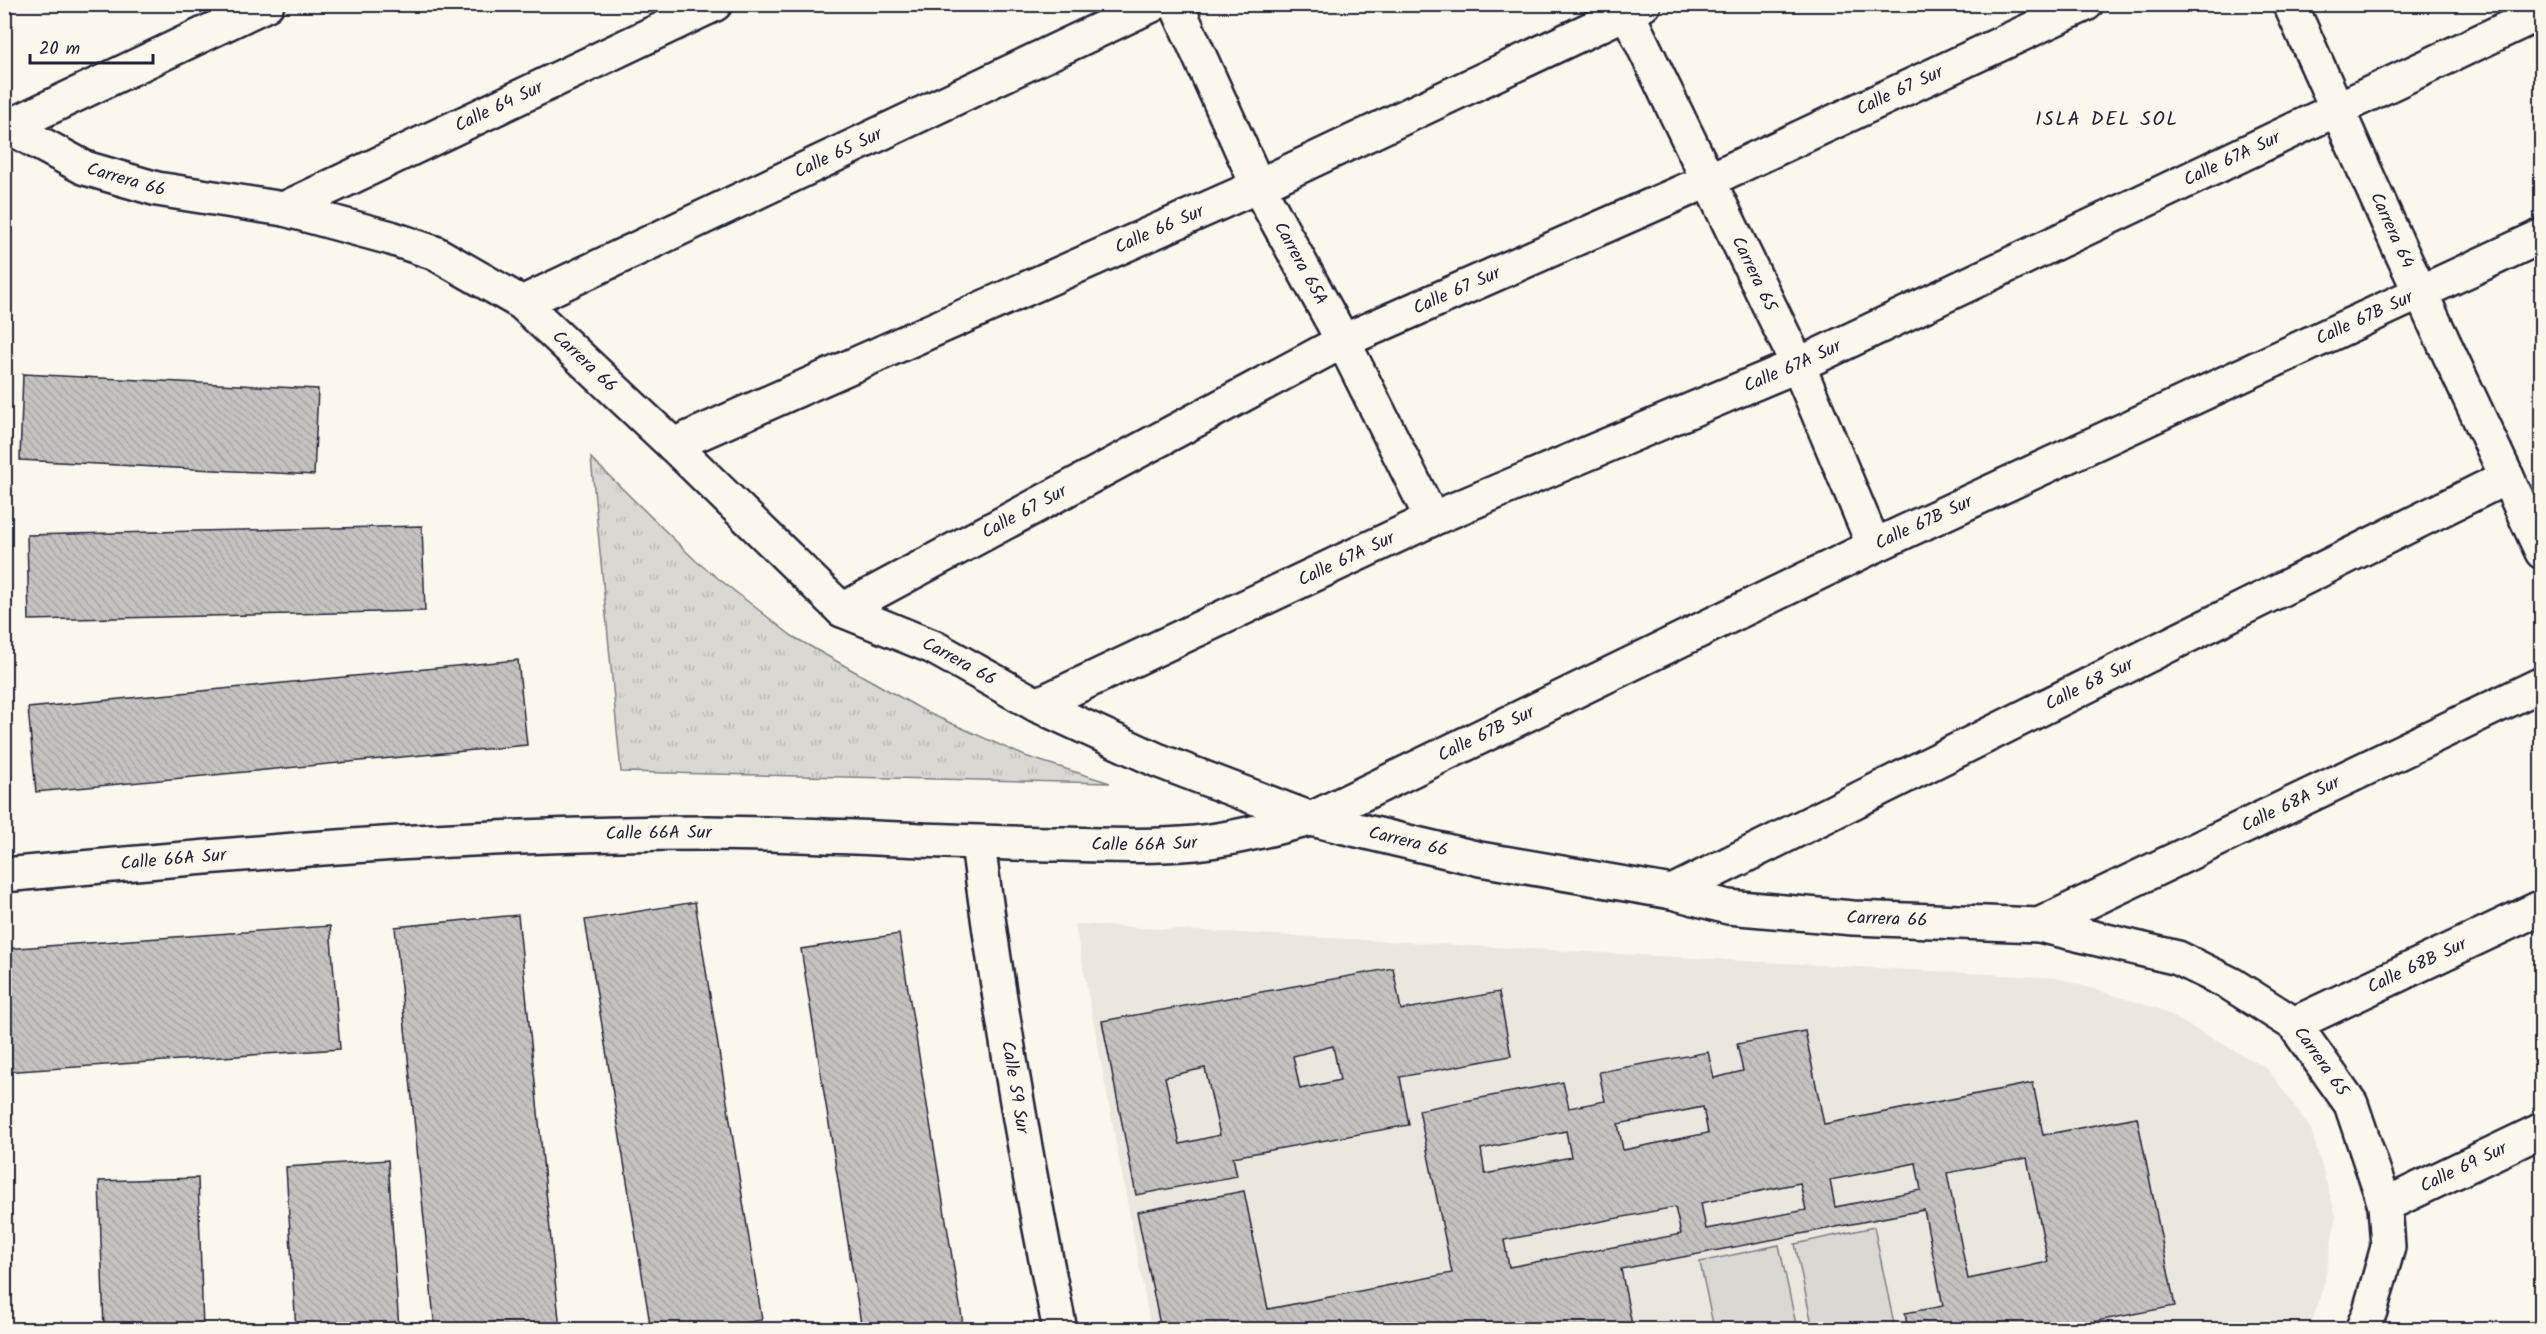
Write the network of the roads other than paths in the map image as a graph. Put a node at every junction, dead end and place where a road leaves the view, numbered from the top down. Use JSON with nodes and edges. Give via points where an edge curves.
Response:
{"nodes":[{"id":1,"x":267,"y":4,"type":"edge"},
{"id":2,"x":715,"y":4,"type":"edge"},
{"id":3,"x":1154,"y":4,"type":"edge"},
{"id":4,"x":1176,"y":4,"type":"edge"},
{"id":5,"x":2086,"y":4,"type":"edge"},
{"id":6,"x":2290,"y":4,"type":"edge"},
{"id":7,"x":1632,"y":7,"type":"edge"},
{"id":8,"x":2541,"y":12,"type":"edge"},
{"id":9,"x":2336,"y":108,"type":"junction"},
{"id":10,"x":7,"y":125,"type":"edge"},
{"id":11,"x":1707,"y":181,"type":"junction"},
{"id":12,"x":1258,"y":186,"type":"junction"},
{"id":13,"x":284,"y":209,"type":"junction"},
{"id":14,"x":2541,"y":236,"type":"edge"},
{"id":15,"x":2422,"y":293,"type":"junction"},
{"id":16,"x":522,"y":303,"type":"junction"},
{"id":17,"x":1343,"y":341,"type":"junction"},
{"id":18,"x":1798,"y":365,"type":"junction"},
{"id":19,"x":673,"y":445,"type":"junction"},
{"id":20,"x":2507,"y":477,"type":"junction"},
{"id":21,"x":1432,"y":519,"type":"junction"},
{"id":22,"x":1874,"y":546,"type":"junction"},
{"id":23,"x":2541,"y":552,"type":"edge"},
{"id":24,"x":842,"y":610,"type":"junction"},
{"id":25,"x":2541,"y":684,"type":"edge"},
{"id":26,"x":1037,"y":705,"type":"junction"},
{"id":27,"x":1311,"y":819,"type":"junction"},
{"id":28,"x":978,"y":844,"type":"junction"},
{"id":29,"x":4,"y":875,"type":"edge"},
{"id":30,"x":1672,"y":892,"type":"junction"},
{"id":31,"x":2541,"y":907,"type":"edge"},
{"id":32,"x":2039,"y":925,"type":"junction"},
{"id":33,"x":2294,"y":1024,"type":"junction"},
{"id":34,"x":2541,"y":1130,"type":"edge"},
{"id":35,"x":2385,"y":1204,"type":"junction"},
{"id":36,"x":1060,"y":1329,"type":"edge"},
{"id":37,"x":2362,"y":1329,"type":"edge"}],
"edges":[{"from":1,"to":10,"type":"street"},
{"from":2,"to":13,"type":"street","name":"Calle 64 Sur"},
{"from":3,"to":16,"type":"street","name":"Calle 65 Sur"},
{"from":4,"to":12,"type":"street","name":"Carrera 65A"},
{"from":5,"to":11,"type":"street","name":"Calle 67 Sur"},
{"from":6,"to":9,"type":"street","name":"Carrera 64"},
{"from":7,"to":11,"type":"street","name":"Carrera 65"},
{"from":7,"to":12,"type":"street","name":"Calle 66 Sur"},
{"from":8,"to":9,"type":"street","name":"Calle 67A Sur"},
{"from":9,"to":15,"type":"street","name":"Carrera 64"},
{"from":9,"to":18,"type":"street","name":"Calle 67A Sur"},
{"from":10,"to":13,"type":"street","name":"Carrera 66","via":[[85,168],[157,189]]},
{"from":11,"to":17,"type":"street","name":"Calle 67 Sur"},
{"from":11,"to":18,"type":"street","name":"Carrera 65"},
{"from":12,"to":17,"type":"street","name":"Carrera 65A"},
{"from":12,"to":19,"type":"street","name":"Calle 66 Sur"},
{"from":13,"to":16,"type":"street","name":"Carrera 66","via":[[435,254]]},
{"from":14,"to":15,"type":"street","name":"Calle 67B Sur"},
{"from":15,"to":20,"type":"street","name":"Carrera 64"},
{"from":15,"to":22,"type":"street","name":"Calle 67B Sur"},
{"from":16,"to":19,"type":"street","name":"Carrera 66"},
{"from":17,"to":21,"type":"street","name":"Carrera 65A"},
{"from":17,"to":24,"type":"street","name":"Calle 67 Sur"},
{"from":18,"to":21,"type":"street","name":"Calle 67A Sur"},
{"from":18,"to":22,"type":"street","name":"Carrera 65"},
{"from":19,"to":24,"type":"street","name":"Carrera 66"},
{"from":20,"to":23,"type":"street","name":"Carrera 64"},
{"from":20,"to":30,"type":"street","name":"Calle 68 Sur"},
{"from":21,"to":26,"type":"street","name":"Calle 67A Sur"},
{"from":22,"to":27,"type":"street","name":"Calle 67B Sur"},
{"from":24,"to":26,"type":"street","name":"Carrera 66","via":[[933,647]]},
{"from":25,"to":32,"type":"street","name":"Calle 68A Sur"},
{"from":26,"to":27,"type":"street","name":"Carrera 66","via":[[1156,760]]},
{"from":27,"to":28,"type":"street","name":"Calle 66A Sur","via":[[1194,843]]},
{"from":27,"to":30,"type":"street","name":"Carrera 66","via":[[1480,859]]},
{"from":28,"to":29,"type":"street","name":"Calle 66A Sur","via":[[644,833],[359,845]]},
{"from":28,"to":36,"type":"street","name":"Calle 59 Sur","via":[[1028,1173]]},
{"from":30,"to":32,"type":"street","name":"Carrera 66","via":[[1728,907],[1842,918]]},
{"from":31,"to":33,"type":"street","name":"Calle 68B Sur"},
{"from":32,"to":33,"type":"street","name":"Carrera 65","via":[[2178,957],[2231,984]]},
{"from":33,"to":35,"type":"street","name":"Carrera 65","via":[[2351,1104]]},
{"from":34,"to":35,"type":"street","name":"Calle 69 Sur"},
{"from":35,"to":37,"type":"street","name":"Carrera 65","via":[[2388,1247]]}]}
